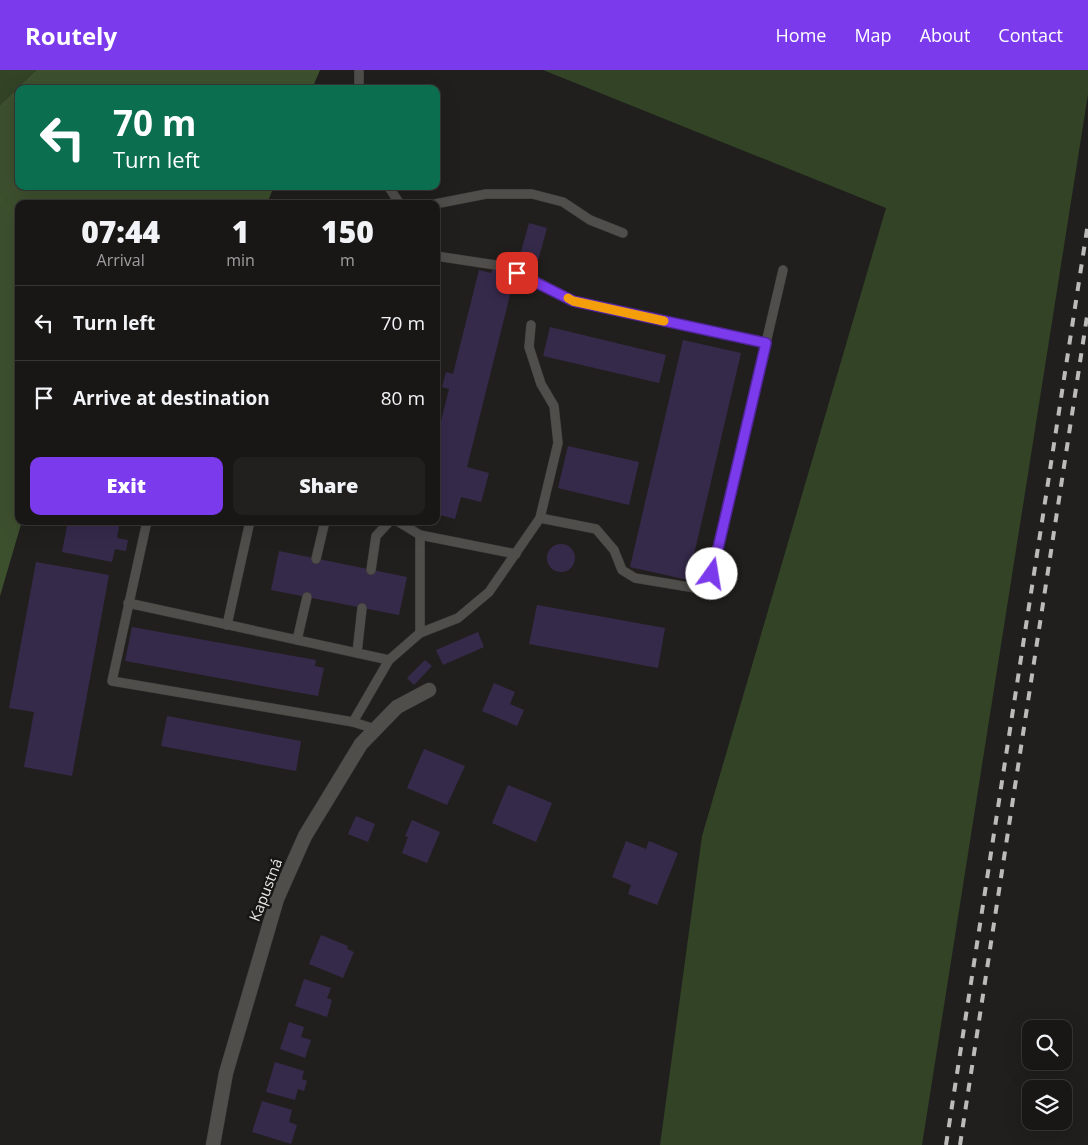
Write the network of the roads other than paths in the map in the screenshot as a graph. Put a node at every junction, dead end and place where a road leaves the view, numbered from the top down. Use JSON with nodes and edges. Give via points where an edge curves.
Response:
{"nodes":[{"id":1,"x":359,"y":70,"type":"edge"},
{"id":2,"x":359,"y":85,"type":"edge"},
{"id":3,"x":440,"y":203,"type":"edge"},
{"id":4,"x":623,"y":233,"type":"dead end"},
{"id":5,"x":440,"y":257,"type":"edge"},
{"id":6,"x":783,"y":270,"type":"dead end"},
{"id":7,"x":532,"y":325,"type":"dead end"},
{"id":8,"x":766,"y":343,"type":"junction"},
{"id":9,"x":540,"y":518,"type":"junction"},
{"id":10,"x":146,"y":525,"type":"edge"},
{"id":11,"x":249,"y":525,"type":"edge"},
{"id":12,"x":324,"y":525,"type":"edge"},
{"id":13,"x":386,"y":525,"type":"edge"},
{"id":14,"x":404,"y":525,"type":"edge"},
{"id":15,"x":420,"y":535,"type":"junction"},
{"id":16,"x":516,"y":554,"type":"junction"},
{"id":17,"x":316,"y":559,"type":"dead end"},
{"id":18,"x":371,"y":570,"type":"dead end"},
{"id":19,"x":307,"y":597,"type":"dead end"},
{"id":20,"x":128,"y":604,"type":"junction"},
{"id":21,"x":362,"y":608,"type":"dead end"},
{"id":22,"x":227,"y":625,"type":"junction"},
{"id":23,"x":420,"y":633,"type":"junction"},
{"id":24,"x":297,"y":640,"type":"junction"},
{"id":25,"x":357,"y":653,"type":"junction"},
{"id":26,"x":389,"y":660,"type":"junction"},
{"id":27,"x":429,"y":690,"type":"dead end"},
{"id":28,"x":353,"y":722,"type":"junction"},
{"id":29,"x":375,"y":728,"type":"junction"},
{"id":30,"x":213,"y":1145,"type":"edge"}],
"edges":[{"from":1,"to":2,"type":"lane"},
{"from":3,"to":4,"type":"lane","via":[[486,194],[532,194],[563,202],[590,220]]},
{"from":5,"to":8,"type":"lane","via":[[502,266],[573,301]]},
{"from":6,"to":8,"type":"lane"},
{"from":7,"to":9,"type":"lane","via":[[529,347],[541,384],[554,406],[558,443]]},
{"from":8,"to":9,"type":"lane","via":[[712,574],[695,588],[634,578],[622,570],[614,550],[596,529]]},
{"from":9,"to":16,"type":"lane"},
{"from":10,"to":20,"type":"lane"},
{"from":11,"to":22,"type":"lane"},
{"from":12,"to":17,"type":"lane"},
{"from":13,"to":18,"type":"lane","via":[[376,536]]},
{"from":14,"to":15,"type":"lane"},
{"from":15,"to":16,"type":"lane"},
{"from":15,"to":23,"type":"lane"},
{"from":16,"to":23,"type":"lane","via":[[489,592],[458,618]]},
{"from":19,"to":24,"type":"lane"},
{"from":20,"to":22,"type":"lane"},
{"from":20,"to":28,"type":"lane","via":[[112,681]]},
{"from":21,"to":25,"type":"lane"},
{"from":22,"to":24,"type":"lane"},
{"from":23,"to":26,"type":"lane"},
{"from":24,"to":25,"type":"lane"},
{"from":25,"to":26,"type":"lane"},
{"from":26,"to":28,"type":"lane"},
{"from":27,"to":29,"type":"street","name":"Kapustná","via":[[396,707]]},
{"from":28,"to":29,"type":"lane"},
{"from":29,"to":30,"type":"street","name":"Kapustná","via":[[361,744],[306,836],[277,898],[226,1073]]}]}
